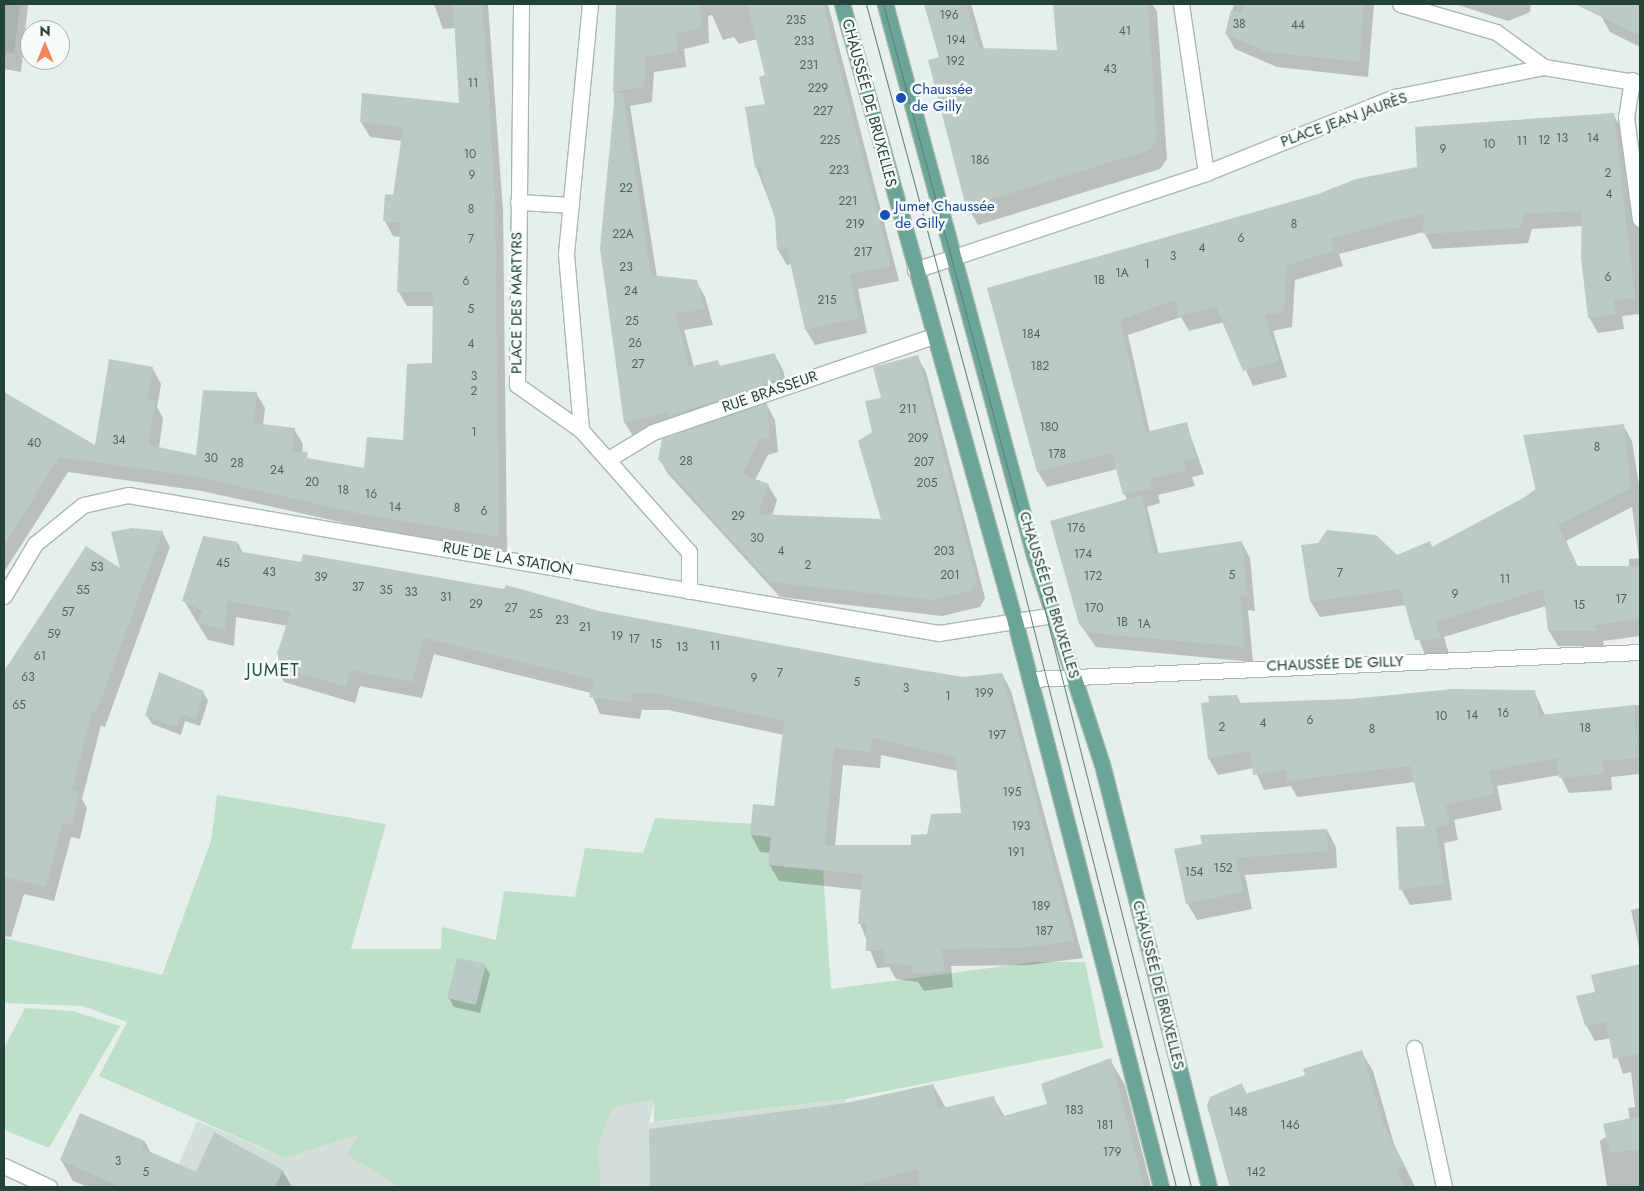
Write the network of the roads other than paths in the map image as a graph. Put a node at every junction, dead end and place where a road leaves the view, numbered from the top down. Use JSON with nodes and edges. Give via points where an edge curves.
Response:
{"nodes":[{"id":1,"x":521,"y":4,"type":"edge"},
{"id":2,"x":590,"y":4,"type":"edge"},
{"id":3,"x":842,"y":4,"type":"edge"},
{"id":4,"x":885,"y":4,"type":"edge"},
{"id":5,"x":1180,"y":4,"type":"edge"},
{"id":6,"x":1400,"y":4,"type":"edge"},
{"id":7,"x":1544,"y":67,"type":"junction"},
{"id":8,"x":1636,"y":81,"type":"edge"},
{"id":9,"x":1206,"y":173,"type":"junction"},
{"id":10,"x":518,"y":202,"type":"junction"},
{"id":11,"x":571,"y":205,"type":"junction"},
{"id":12,"x":1640,"y":219,"type":"edge"},
{"id":13,"x":954,"y":259,"type":"junction"},
{"id":14,"x":915,"y":270,"type":"junction"},
{"id":15,"x":934,"y":336,"type":"junction"},
{"id":16,"x":581,"y":430,"type":"junction"},
{"id":17,"x":610,"y":458,"type":"junction"},
{"id":18,"x":689,"y":591,"type":"junction"},
{"id":19,"x":4,"y":596,"type":"edge"},
{"id":20,"x":1054,"y":616,"type":"junction"},
{"id":21,"x":1016,"y":622,"type":"junction"},
{"id":22,"x":1640,"y":652,"type":"edge"},
{"id":23,"x":1074,"y":677,"type":"junction"},
{"id":24,"x":1030,"y":679,"type":"junction"},
{"id":25,"x":1414,"y":1048,"type":"dead end"},
{"id":26,"x":4,"y":1166,"type":"edge"},
{"id":27,"x":48,"y":1187,"type":"edge"},
{"id":28,"x":1161,"y":1187,"type":"edge"},
{"id":29,"x":1208,"y":1187,"type":"edge"},
{"id":30,"x":1444,"y":1187,"type":"edge"}],
"edges":[{"from":1,"to":10,"type":"street","name":"PLACE DES MARTYRS"},
{"from":2,"to":11,"type":"street"},
{"from":3,"to":14,"type":"main road","name":"CHAUSSÉE DE BRUXELLES"},
{"from":4,"to":13,"type":"main road","name":"CHAUSSÉE DE BRUXELLES"},
{"from":5,"to":9,"type":"street"},
{"from":6,"to":7,"type":"street","name":"PLACE JEAN JAURÈS","via":[[1496,32]]},
{"from":7,"to":8,"type":"street","name":"PLACE JEAN JAURÈS"},
{"from":7,"to":9,"type":"street","name":"PLACE JEAN JAURÈS","via":[[1394,98]]},
{"from":8,"to":12,"type":"street","via":[[1626,117]]},
{"from":9,"to":13,"type":"street","name":"PLACE JEAN JAURÈS"},
{"from":10,"to":11,"type":"street"},
{"from":10,"to":16,"type":"street","name":"PLACE DES MARTYRS","via":[[517,385]]},
{"from":11,"to":16,"type":"street","via":[[566,254]]},
{"from":13,"to":14,"type":"street","name":"PLACE JEAN JAURÈS"},
{"from":13,"to":20,"type":"main road","name":"CHAUSSÉE DE BRUXELLES"},
{"from":14,"to":15,"type":"main road","name":"CHAUSSÉE DE BRUXELLES"},
{"from":15,"to":17,"type":"street","name":"RUE BRASSEUR","via":[[653,432]]},
{"from":15,"to":21,"type":"main road","name":"CHAUSSÉE DE BRUXELLES"},
{"from":16,"to":17,"type":"street","name":"PLACE DES MARTYRS"},
{"from":17,"to":18,"type":"street","name":"PLACE DES MARTYRS","via":[[689,552]]},
{"from":18,"to":19,"type":"street","name":"RUE DE LA STATION","via":[[128,495],[83,504],[35,544]]},
{"from":18,"to":21,"type":"street","name":"RUE DE LA STATION","via":[[939,633]]},
{"from":20,"to":21,"type":"street","name":"RUE DE LA STATION"},
{"from":20,"to":23,"type":"main road","name":"CHAUSSÉE DE BRUXELLES"},
{"from":21,"to":24,"type":"main road","name":"CHAUSSÉE DE BRUXELLES"},
{"from":22,"to":23,"type":"street","name":"CHAUSSÉE DE GILLY"},
{"from":23,"to":24,"type":"street","name":"CHAUSSÉE DE GILLY"},
{"from":23,"to":29,"type":"main road","name":"CHAUSSÉE DE BRUXELLES","via":[[1102,764]]},
{"from":24,"to":28,"type":"main road","name":"CHAUSSÉE DE BRUXELLES"},
{"from":25,"to":30,"type":"street"},
{"from":26,"to":27,"type":"street"}]}
